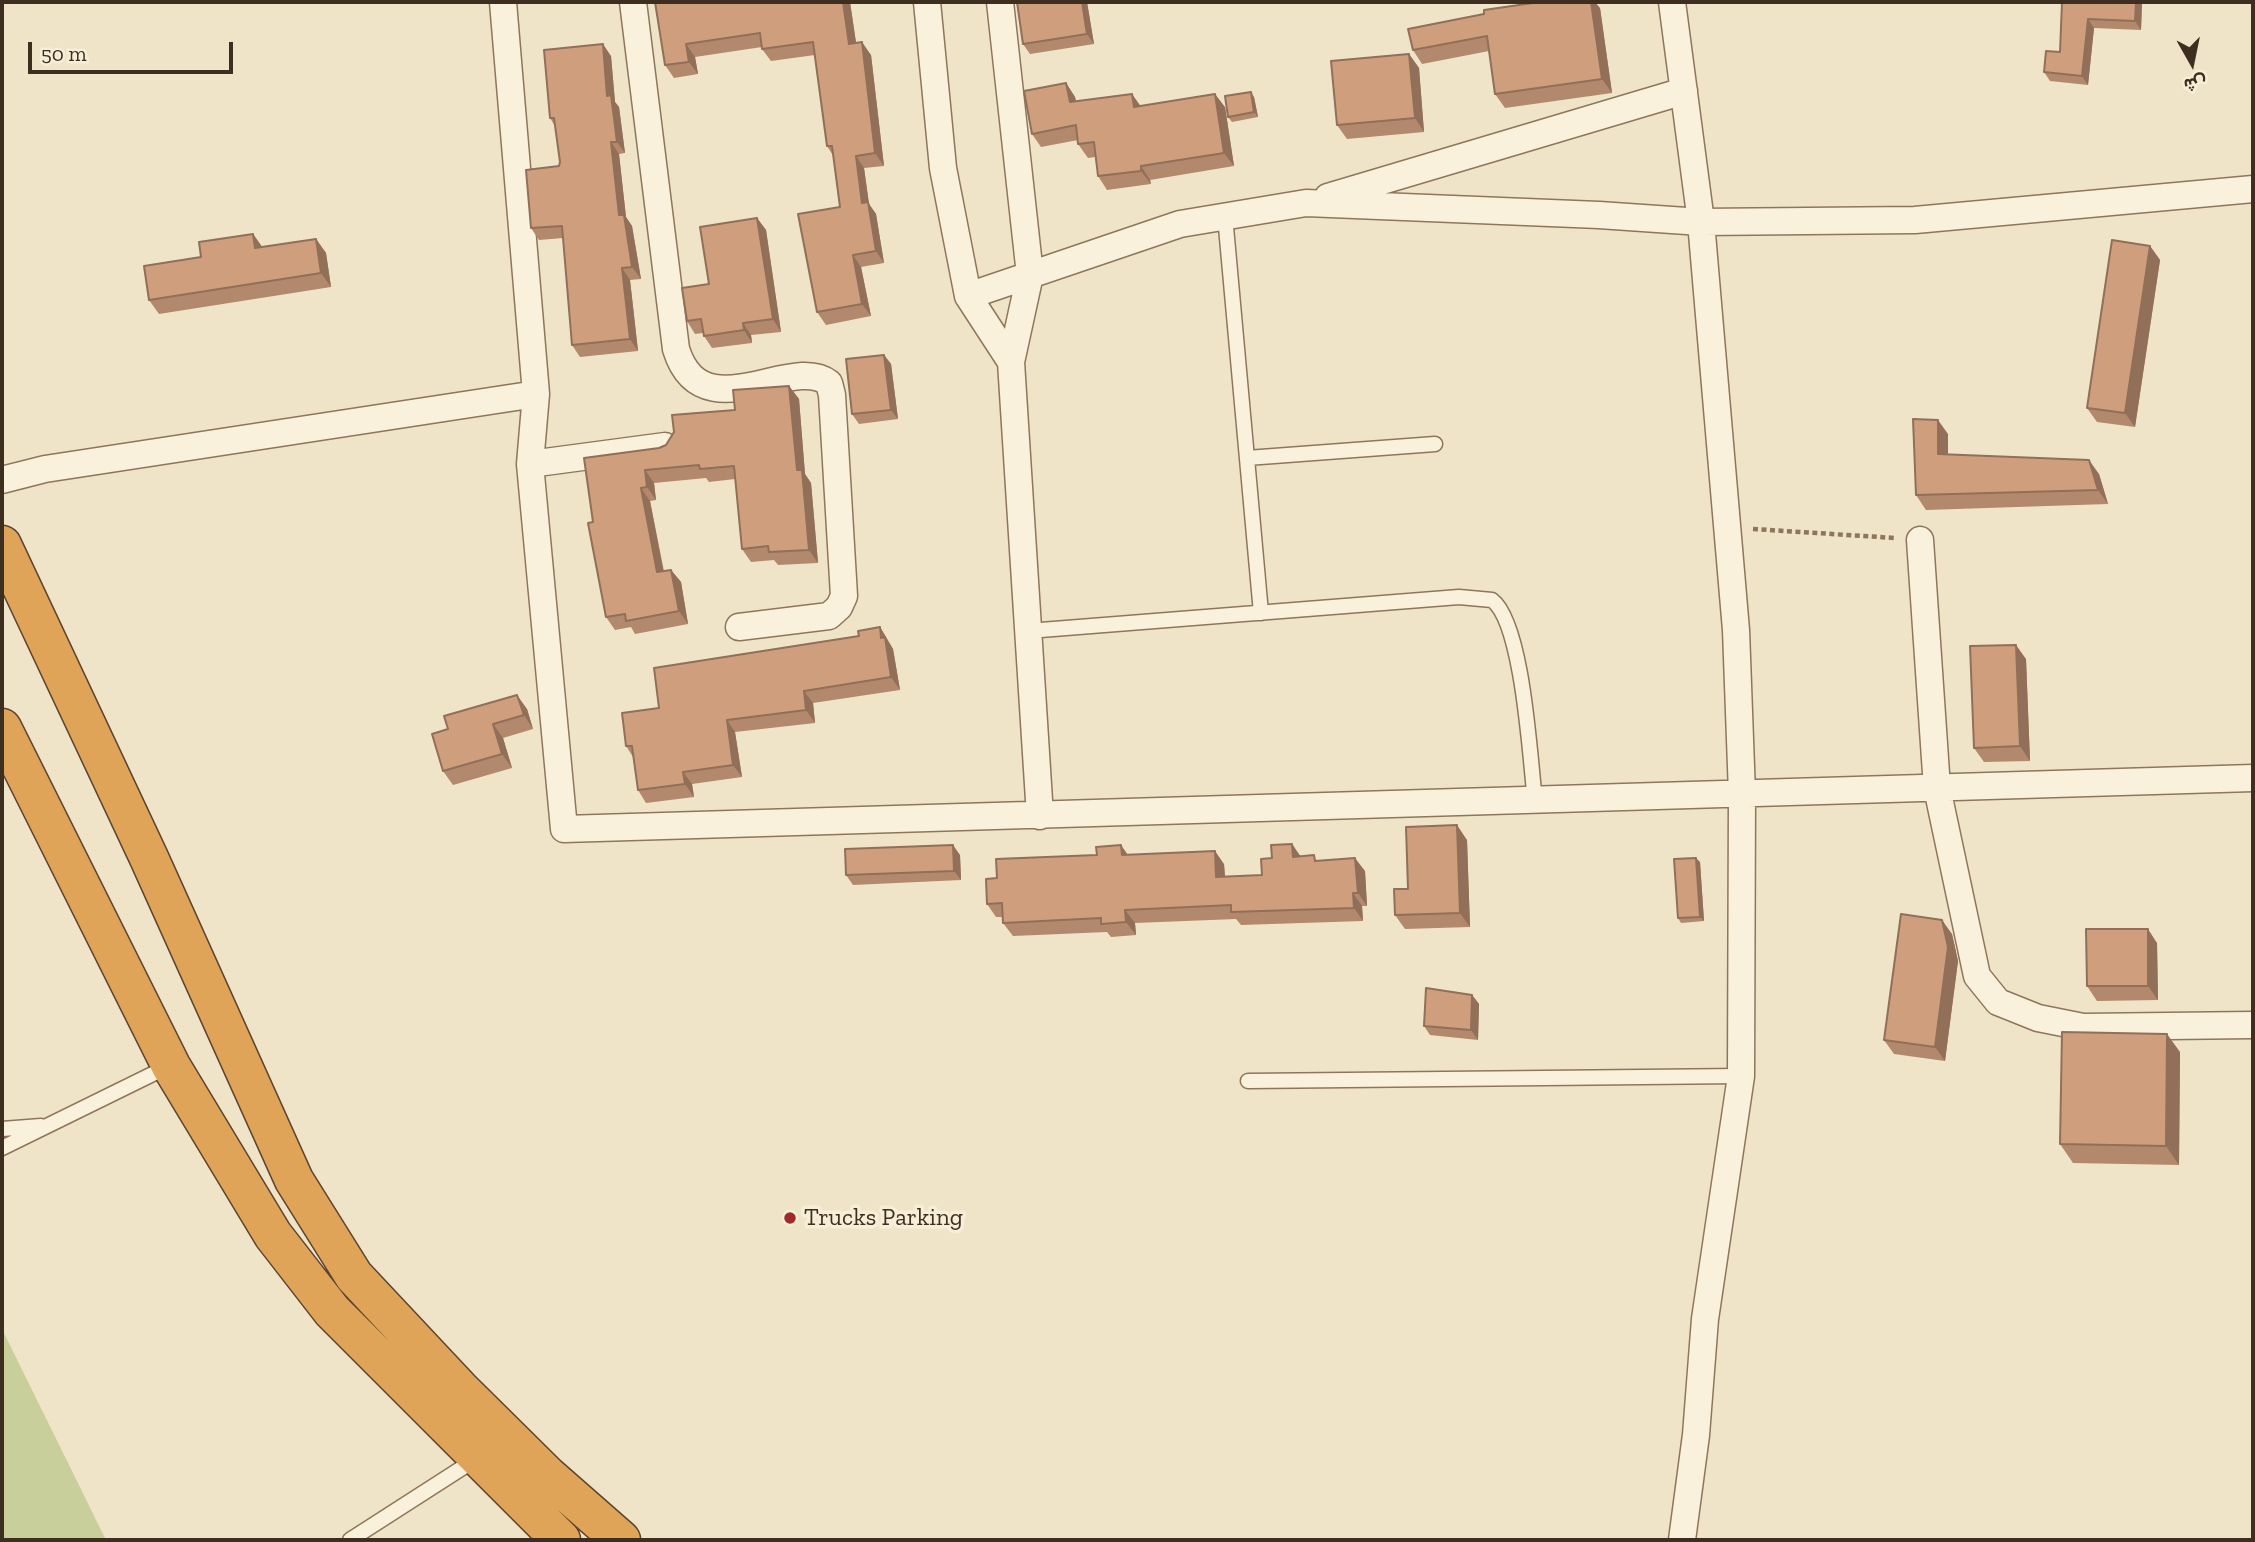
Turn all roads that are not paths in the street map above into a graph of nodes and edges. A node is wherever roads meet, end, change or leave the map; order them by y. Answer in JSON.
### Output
{"nodes":[{"id":1,"x":503,"y":2,"type":"edge"},
{"id":2,"x":633,"y":2,"type":"edge"},
{"id":3,"x":926,"y":2,"type":"edge"},
{"id":4,"x":1000,"y":2,"type":"edge"},
{"id":5,"x":1672,"y":2,"type":"edge"},
{"id":6,"x":1684,"y":90,"type":"junction"},
{"id":7,"x":2253,"y":189,"type":"edge"},
{"id":8,"x":1306,"y":203,"type":"junction"},
{"id":9,"x":1225,"y":216,"type":"junction"},
{"id":10,"x":1702,"y":222,"type":"junction"},
{"id":11,"x":1030,"y":275,"type":"junction"},
{"id":12,"x":968,"y":296,"type":"junction"},
{"id":13,"x":1012,"y":362,"type":"junction"},
{"id":14,"x":536,"y":394,"type":"junction"},
{"id":15,"x":1435,"y":444,"type":"dead end"},
{"id":16,"x":665,"y":446,"type":"edge"},
{"id":17,"x":1247,"y":458,"type":"junction"},
{"id":18,"x":530,"y":464,"type":"junction"},
{"id":19,"x":2,"y":480,"type":"edge"},
{"id":20,"x":1920,"y":540,"type":"road end"},
{"id":21,"x":2,"y":545,"type":"edge"},
{"id":22,"x":1261,"y":613,"type":"junction"},
{"id":23,"x":739,"y":627,"type":"dead end"},
{"id":24,"x":1028,"y":631,"type":"junction"},
{"id":25,"x":2,"y":728,"type":"edge"},
{"id":26,"x":2253,"y":778,"type":"edge"},
{"id":27,"x":1937,"y":788,"type":"junction"},
{"id":28,"x":1742,"y":794,"type":"junction"},
{"id":29,"x":1535,"y":800,"type":"junction"},
{"id":30,"x":1040,"y":816,"type":"junction"},
{"id":31,"x":2253,"y":1026,"type":"edge"},
{"id":32,"x":171,"y":1066,"type":"junction"},
{"id":33,"x":1741,"y":1076,"type":"junction"},
{"id":34,"x":1248,"y":1081,"type":"dead end"},
{"id":35,"x":49,"y":1125,"type":"junction"},
{"id":36,"x":2,"y":1129,"type":"edge"},
{"id":37,"x":2,"y":1148,"type":"edge"},
{"id":38,"x":477,"y":1458,"type":"junction"},
{"id":39,"x":349,"y":1540,"type":"edge"},
{"id":40,"x":561,"y":1540,"type":"edge"},
{"id":41,"x":621,"y":1540,"type":"edge"},
{"id":42,"x":1682,"y":1540,"type":"edge"}],
"edges":[{"from":1,"to":14,"type":"street"},
{"from":2,"to":23,"type":"street"},
{"from":3,"to":12,"type":"street"},
{"from":4,"to":11,"type":"street"},
{"from":5,"to":6,"type":"street"},
{"from":6,"to":8,"type":"street"},
{"from":6,"to":10,"type":"street"},
{"from":7,"to":10,"type":"street"},
{"from":8,"to":9,"type":"street"},
{"from":8,"to":10,"type":"street"},
{"from":9,"to":11,"type":"street"},
{"from":9,"to":17,"type":"lane"},
{"from":10,"to":28,"type":"street"},
{"from":11,"to":12,"type":"street"},
{"from":11,"to":13,"type":"street"},
{"from":12,"to":13,"type":"street"},
{"from":13,"to":24,"type":"street"},
{"from":14,"to":18,"type":"street"},
{"from":14,"to":19,"type":"street"},
{"from":15,"to":17,"type":"lane"},
{"from":16,"to":18,"type":"street"},
{"from":17,"to":22,"type":"lane"},
{"from":18,"to":30,"type":"street"},
{"from":20,"to":27,"type":"street"},
{"from":21,"to":41,"type":"highway"},
{"from":22,"to":24,"type":"lane"},
{"from":22,"to":29,"type":"lane"},
{"from":24,"to":30,"type":"street"},
{"from":25,"to":32,"type":"highway"},
{"from":26,"to":27,"type":"street"},
{"from":27,"to":28,"type":"street"},
{"from":27,"to":31,"type":"street"},
{"from":28,"to":29,"type":"street"},
{"from":28,"to":33,"type":"street"},
{"from":29,"to":30,"type":"street"},
{"from":32,"to":35,"type":"lane"},
{"from":32,"to":38,"type":"highway"},
{"from":33,"to":34,"type":"lane"},
{"from":33,"to":42,"type":"street"},
{"from":35,"to":36,"type":"lane"},
{"from":35,"to":37,"type":"lane"},
{"from":38,"to":39,"type":"lane"},
{"from":38,"to":40,"type":"highway"}]}
